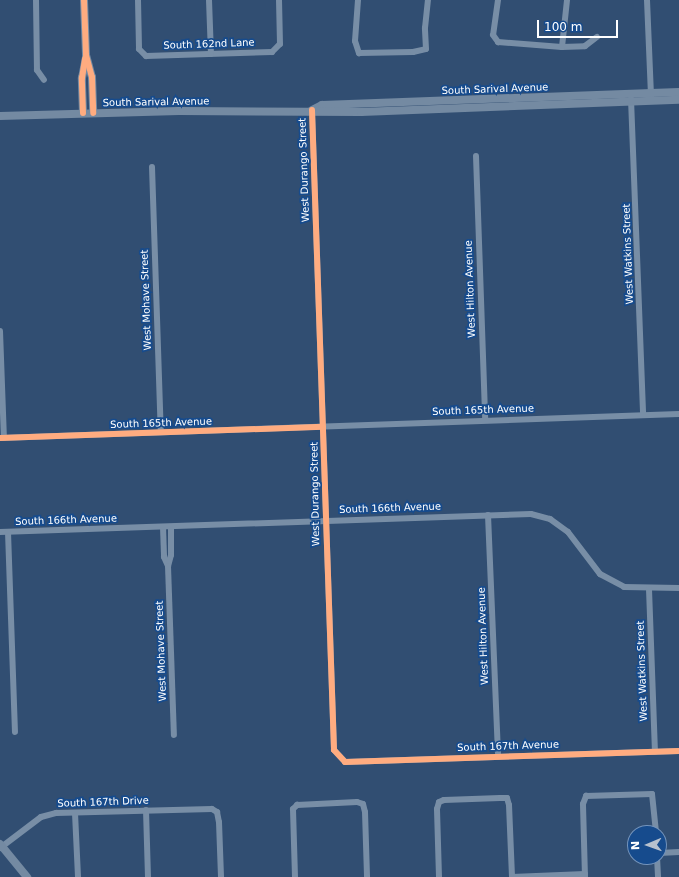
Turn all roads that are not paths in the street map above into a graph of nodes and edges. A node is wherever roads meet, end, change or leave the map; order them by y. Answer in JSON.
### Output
{"nodes":[{"id":1,"x":36,"y":0,"type":"edge"},
{"id":2,"x":84,"y":0,"type":"edge"},
{"id":3,"x":138,"y":0,"type":"edge"},
{"id":4,"x":209,"y":0,"type":"edge"},
{"id":5,"x":279,"y":0,"type":"edge"},
{"id":6,"x":358,"y":0,"type":"edge"},
{"id":7,"x":428,"y":0,"type":"edge"},
{"id":8,"x":498,"y":0,"type":"edge"},
{"id":9,"x":567,"y":0,"type":"edge"},
{"id":10,"x":647,"y":0,"type":"edge"},
{"id":11,"x":597,"y":37,"type":"dead end"},
{"id":12,"x":562,"y":47,"type":"junction"},
{"id":13,"x":86,"y":54,"type":"junction"},
{"id":14,"x":211,"y":54,"type":"junction"},
{"id":15,"x":44,"y":80,"type":"dead end"},
{"id":16,"x":679,"y":92,"type":"edge"},
{"id":17,"x":650,"y":93,"type":"junction"},
{"id":18,"x":626,"y":94,"type":"junction"},
{"id":19,"x":679,"y":100,"type":"edge"},
{"id":20,"x":656,"y":101,"type":"junction"},
{"id":21,"x":632,"y":102,"type":"junction"},
{"id":22,"x":312,"y":110,"type":"junction"},
{"id":23,"x":83,"y":113,"type":"junction"},
{"id":24,"x":93,"y":113,"type":"junction"},
{"id":25,"x":0,"y":116,"type":"edge"},
{"id":26,"x":476,"y":156,"type":"dead end"},
{"id":27,"x":152,"y":167,"type":"dead end"},
{"id":28,"x":0,"y":331,"type":"edge"},
{"id":29,"x":679,"y":414,"type":"edge"},
{"id":30,"x":643,"y":415,"type":"junction"},
{"id":31,"x":485,"y":420,"type":"junction"},
{"id":32,"x":323,"y":427,"type":"junction"},
{"id":33,"x":161,"y":432,"type":"junction"},
{"id":34,"x":2,"y":438,"type":"edge"},
{"id":35,"x":488,"y":515,"type":"junction"},
{"id":36,"x":325,"y":521,"type":"junction"},
{"id":37,"x":163,"y":527,"type":"junction"},
{"id":38,"x":171,"y":527,"type":"junction"},
{"id":39,"x":0,"y":532,"type":"edge"},
{"id":40,"x":8,"y":532,"type":"junction"},
{"id":41,"x":171,"y":546,"type":"junction"},
{"id":42,"x":163,"y":547,"type":"junction"},
{"id":43,"x":168,"y":566,"type":"junction"},
{"id":44,"x":679,"y":588,"type":"edge"},
{"id":45,"x":649,"y":589,"type":"junction"},
{"id":46,"x":15,"y":732,"type":"dead end"},
{"id":47,"x":174,"y":735,"type":"dead end"},
{"id":48,"x":679,"y":751,"type":"edge"},
{"id":49,"x":655,"y":752,"type":"junction"},
{"id":50,"x":339,"y":756,"type":"joint"},
{"id":51,"x":498,"y":756,"type":"junction"},
{"id":52,"x":146,"y":810,"type":"junction"},
{"id":53,"x":75,"y":813,"type":"junction"},
{"id":54,"x":655,"y":825,"type":"edge"},
{"id":55,"x":1,"y":846,"type":"edge"},
{"id":56,"x":679,"y":852,"type":"edge"},
{"id":57,"x":667,"y":853,"type":"edge"},
{"id":58,"x":657,"y":865,"type":"edge"},
{"id":59,"x":585,"y":876,"type":"edge"},
{"id":60,"x":27,"y":877,"type":"edge"},
{"id":61,"x":78,"y":877,"type":"edge"},
{"id":62,"x":148,"y":877,"type":"edge"},
{"id":63,"x":221,"y":877,"type":"edge"},
{"id":64,"x":295,"y":877,"type":"edge"},
{"id":65,"x":367,"y":877,"type":"edge"},
{"id":66,"x":439,"y":877,"type":"edge"},
{"id":67,"x":512,"y":877,"type":"edge"},
{"id":68,"x":658,"y":877,"type":"edge"}],
"edges":[{"from":1,"to":15,"type":"street"},
{"from":2,"to":13,"type":"main road"},
{"from":3,"to":14,"type":"street","name":"South 162nd Lane"},
{"from":4,"to":14,"type":"street"},
{"from":5,"to":14,"type":"street","name":"South 162nd Lane"},
{"from":6,"to":7,"type":"street"},
{"from":8,"to":12,"type":"street"},
{"from":9,"to":12,"type":"street"},
{"from":10,"to":17,"type":"street"},
{"from":11,"to":12,"type":"street"},
{"from":13,"to":23,"type":"main road"},
{"from":13,"to":24,"type":"main road"},
{"from":16,"to":17,"type":"main road","name":"South Sarival Avenue"},
{"from":17,"to":18,"type":"main road","name":"South Sarival Avenue"},
{"from":17,"to":20,"type":"street"},
{"from":18,"to":21,"type":"street"},
{"from":18,"to":22,"type":"main road","name":"South Sarival Avenue"},
{"from":19,"to":20,"type":"main road","name":"South Sarival Avenue"},
{"from":20,"to":21,"type":"main road","name":"South Sarival Avenue"},
{"from":21,"to":22,"type":"main road","name":"South Sarival Avenue"},
{"from":21,"to":30,"type":"street","name":"West Watkins Street"},
{"from":22,"to":24,"type":"main road","name":"South Sarival Avenue"},
{"from":22,"to":32,"type":"street","name":"West Durango Street"},
{"from":23,"to":24,"type":"main road","name":"South Sarival Avenue"},
{"from":23,"to":25,"type":"main road","name":"South Sarival Avenue"},
{"from":26,"to":31,"type":"street","name":"West Hilton Avenue"},
{"from":27,"to":33,"type":"street","name":"West Mohave Street"},
{"from":28,"to":34,"type":"street"},
{"from":29,"to":30,"type":"street","name":"South 165th Avenue"},
{"from":30,"to":31,"type":"street","name":"South 165th Avenue"},
{"from":31,"to":32,"type":"street","name":"South 165th Avenue"},
{"from":32,"to":33,"type":"street","name":"South 165th Avenue"},
{"from":32,"to":36,"type":"street","name":"West Durango Street"},
{"from":33,"to":34,"type":"street","name":"South 165th Avenue"},
{"from":35,"to":36,"type":"street","name":"South 166th Avenue"},
{"from":35,"to":45,"type":"street","name":"South 166th Avenue"},
{"from":35,"to":51,"type":"street","name":"West Hilton Avenue"},
{"from":36,"to":38,"type":"street","name":"South 166th Avenue"},
{"from":36,"to":50,"type":"street","name":"West Durango Street"},
{"from":37,"to":38,"type":"street","name":"South 166th Avenue"},
{"from":37,"to":40,"type":"street","name":"South 166th Avenue"},
{"from":37,"to":42,"type":"street","name":"West Mohave Street"},
{"from":38,"to":41,"type":"street","name":"West Mohave Street"},
{"from":39,"to":40,"type":"street","name":"South 166th Avenue"},
{"from":40,"to":46,"type":"street"},
{"from":41,"to":42,"type":"street"},
{"from":41,"to":43,"type":"street","name":"West Mohave Street"},
{"from":42,"to":43,"type":"street","name":"West Mohave Street"},
{"from":43,"to":47,"type":"street","name":"West Mohave Street"},
{"from":44,"to":45,"type":"street","name":"South 166th Avenue"},
{"from":45,"to":49,"type":"street","name":"West Watkins Street"},
{"from":48,"to":49,"type":"street","name":"South 167th Avenue"},
{"from":49,"to":51,"type":"street","name":"South 167th Avenue"},
{"from":50,"to":51,"type":"street","name":"South 167th Avenue"},
{"from":52,"to":53,"type":"street","name":"South 167th Drive"},
{"from":52,"to":62,"type":"street"},
{"from":52,"to":63,"type":"street","name":"South 167th Drive"},
{"from":53,"to":55,"type":"street","name":"South 167th Drive"},
{"from":53,"to":61,"type":"street"},
{"from":54,"to":59,"type":"street"},
{"from":55,"to":60,"type":"main road"},
{"from":56,"to":57,"type":"street"},
{"from":58,"to":68,"type":"street"},
{"from":59,"to":67,"type":"street"},
{"from":64,"to":65,"type":"street"},
{"from":66,"to":67,"type":"street"}]}
